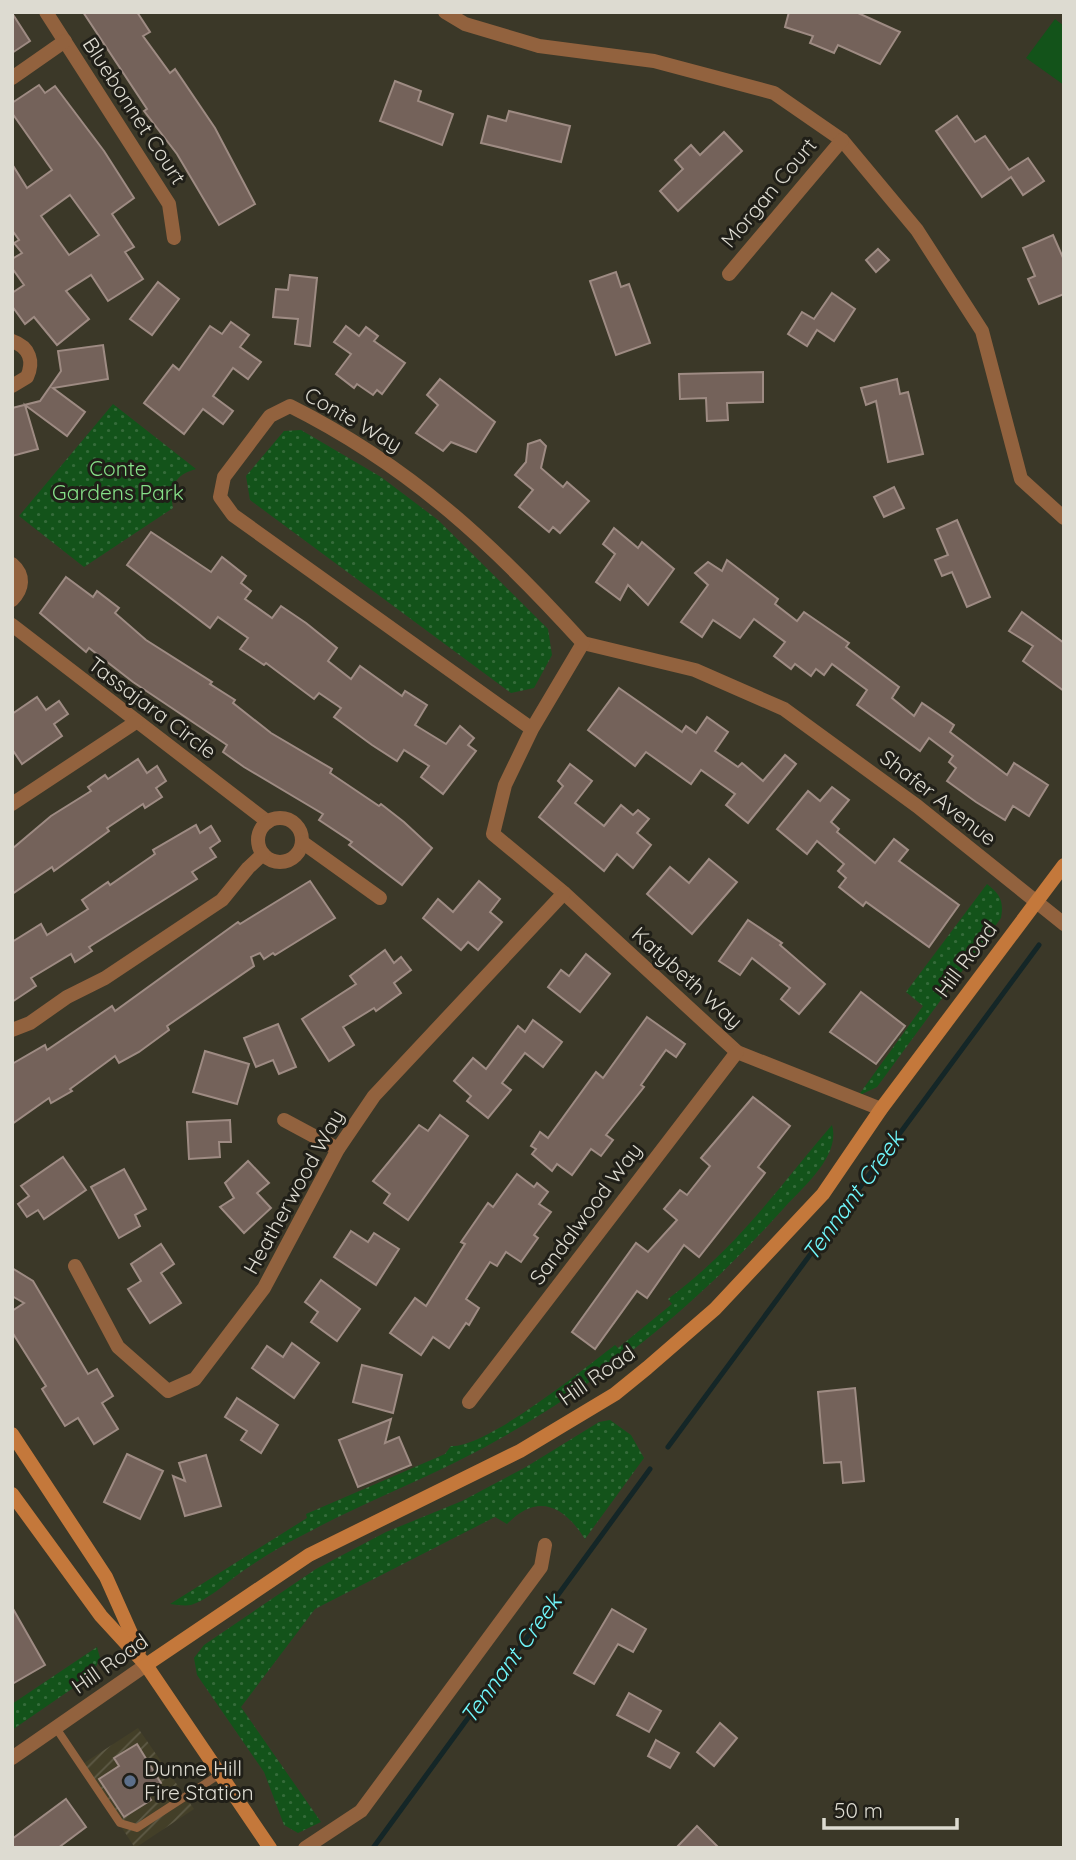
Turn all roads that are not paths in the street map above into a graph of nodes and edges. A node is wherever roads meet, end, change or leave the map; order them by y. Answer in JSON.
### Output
{"nodes":[{"id":1,"x":46,"y":12,"type":"edge"},
{"id":2,"x":445,"y":12,"type":"edge"},
{"id":3,"x":65,"y":41,"type":"junction"},
{"id":4,"x":12,"y":78,"type":"edge"},
{"id":5,"x":842,"y":140,"type":"junction"},
{"id":6,"x":174,"y":238,"type":"dead end"},
{"id":7,"x":729,"y":274,"type":"dead end"},
{"id":8,"x":12,"y":341,"type":"edge"},
{"id":9,"x":12,"y":386,"type":"edge"},
{"id":10,"x":1064,"y":518,"type":"edge"},
{"id":11,"x":12,"y":564,"type":"edge"},
{"id":12,"x":12,"y":600,"type":"edge"},
{"id":13,"x":12,"y":625,"type":"edge"},
{"id":14,"x":583,"y":643,"type":"junction"},
{"id":15,"x":136,"y":722,"type":"junction"},
{"id":16,"x":532,"y":729,"type":"junction"},
{"id":17,"x":12,"y":804,"type":"edge"},
{"id":18,"x":268,"y":822,"type":"junction"},
{"id":19,"x":302,"y":842,"type":"junction"},
{"id":20,"x":263,"y":854,"type":"junction"},
{"id":21,"x":1064,"y":865,"type":"edge"},
{"id":22,"x":564,"y":893,"type":"junction"},
{"id":23,"x":380,"y":898,"type":"dead end"},
{"id":24,"x":1036,"y":901,"type":"junction"},
{"id":25,"x":1064,"y":924,"type":"edge"},
{"id":26,"x":12,"y":1030,"type":"edge"},
{"id":27,"x":737,"y":1052,"type":"junction"},
{"id":28,"x":881,"y":1109,"type":"junction"},
{"id":29,"x":284,"y":1120,"type":"dead end"},
{"id":30,"x":338,"y":1149,"type":"junction"},
{"id":31,"x":75,"y":1266,"type":"dead end"},
{"id":32,"x":469,"y":1402,"type":"dead end"},
{"id":33,"x":12,"y":1434,"type":"edge"},
{"id":34,"x":12,"y":1494,"type":"edge"},
{"id":35,"x":545,"y":1545,"type":"dead end"},
{"id":36,"x":146,"y":1665,"type":"junction"},
{"id":37,"x":56,"y":1728,"type":"junction"},
{"id":38,"x":12,"y":1758,"type":"edge"},
{"id":39,"x":220,"y":1774,"type":"junction"},
{"id":40,"x":270,"y":1848,"type":"edge"},
{"id":41,"x":305,"y":1848,"type":"edge"}],
"edges":[{"from":1,"to":3,"type":"street","name":"Bluebonnet Court"},
{"from":2,"to":5,"type":"street"},
{"from":3,"to":4,"type":"street"},
{"from":3,"to":6,"type":"street","name":"Bluebonnet Court"},
{"from":5,"to":7,"type":"street","name":"Morgan Court"},
{"from":5,"to":10,"type":"street"},
{"from":8,"to":9,"type":"street"},
{"from":11,"to":12,"type":"street"},
{"from":13,"to":15,"type":"street","name":"Tassajara Circle"},
{"from":14,"to":16,"type":"street"},
{"from":14,"to":16,"type":"street","name":"Conte Way"},
{"from":14,"to":24,"type":"street","name":"Shafer Avenue"},
{"from":15,"to":17,"type":"street"},
{"from":15,"to":18,"type":"street","name":"Tassajara Circle"},
{"from":16,"to":22,"type":"street","name":"Katybeth Way"},
{"from":18,"to":19,"type":"street"},
{"from":18,"to":20,"type":"street"},
{"from":19,"to":20,"type":"street"},
{"from":19,"to":23,"type":"street"},
{"from":20,"to":26,"type":"street"},
{"from":21,"to":24,"type":"main road","name":"Hill Road"},
{"from":22,"to":27,"type":"street","name":"Katybeth Way"},
{"from":22,"to":30,"type":"street","name":"Heatherwood Way"},
{"from":24,"to":25,"type":"street","name":"Shafer Avenue"},
{"from":24,"to":28,"type":"main road","name":"Hill Road"},
{"from":27,"to":28,"type":"street","name":"Katybeth Way"},
{"from":27,"to":32,"type":"street","name":"Sandalwood Way"},
{"from":28,"to":36,"type":"main road","name":"Hill Road"},
{"from":29,"to":30,"type":"street"},
{"from":30,"to":31,"type":"street","name":"Heatherwood Way"},
{"from":33,"to":36,"type":"main road"},
{"from":34,"to":36,"type":"main road"},
{"from":35,"to":41,"type":"street"},
{"from":36,"to":37,"type":"street","name":"Hill Road"},
{"from":36,"to":39,"type":"main road"},
{"from":37,"to":38,"type":"street","name":"Hill Road"},
{"from":37,"to":39,"type":"lane"},
{"from":39,"to":40,"type":"main road"}]}
